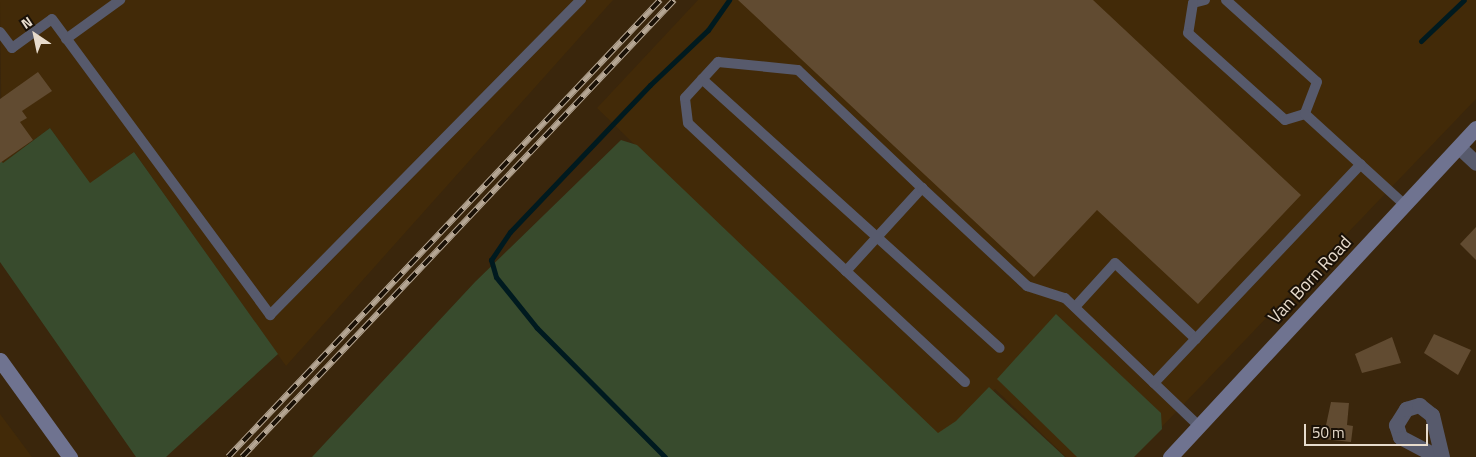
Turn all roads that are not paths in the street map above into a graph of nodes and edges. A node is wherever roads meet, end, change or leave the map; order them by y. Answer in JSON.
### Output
{"nodes":[{"id":1,"x":120,"y":0,"type":"edge"},
{"id":2,"x":581,"y":0,"type":"edge"},
{"id":3,"x":1205,"y":0,"type":"edge"},
{"id":4,"x":1226,"y":0,"type":"edge"},
{"id":5,"x":0,"y":32,"type":"edge"},
{"id":6,"x":66,"y":39,"type":"junction"},
{"id":7,"x":702,"y":79,"type":"junction"},
{"id":8,"x":1305,"y":114,"type":"junction"},
{"id":9,"x":1476,"y":128,"type":"edge"},
{"id":10,"x":1458,"y":147,"type":"junction"},
{"id":11,"x":1476,"y":163,"type":"edge"},
{"id":12,"x":1360,"y":164,"type":"junction"},
{"id":13,"x":922,"y":188,"type":"junction"},
{"id":14,"x":1405,"y":205,"type":"junction"},
{"id":15,"x":877,"y":238,"type":"junction"},
{"id":16,"x":846,"y":271,"type":"junction"},
{"id":17,"x":1075,"y":307,"type":"junction"},
{"id":18,"x":1196,"y":339,"type":"junction"},
{"id":19,"x":1000,"y":348,"type":"dead end"},
{"id":20,"x":0,"y":360,"type":"edge"},
{"id":21,"x":965,"y":382,"type":"dead end"},
{"id":22,"x":1154,"y":383,"type":"junction"},
{"id":23,"x":1199,"y":426,"type":"junction"},
{"id":24,"x":70,"y":457,"type":"edge"},
{"id":25,"x":1170,"y":457,"type":"edge"},
{"id":26,"x":1438,"y":457,"type":"edge"},
{"id":27,"x":1442,"y":457,"type":"edge"}],
"edges":[{"from":1,"to":6,"type":"lane"},
{"from":2,"to":6,"type":"lane"},
{"from":3,"to":8,"type":"lane"},
{"from":4,"to":8,"type":"lane"},
{"from":5,"to":6,"type":"lane"},
{"from":7,"to":13,"type":"lane"},
{"from":7,"to":15,"type":"lane"},
{"from":7,"to":16,"type":"lane"},
{"from":8,"to":12,"type":"lane"},
{"from":9,"to":10,"type":"street","name":"Van Born Road"},
{"from":10,"to":11,"type":"street"},
{"from":10,"to":14,"type":"street","name":"Van Born Road"},
{"from":12,"to":14,"type":"lane"},
{"from":12,"to":18,"type":"lane"},
{"from":13,"to":15,"type":"lane"},
{"from":13,"to":17,"type":"lane"},
{"from":14,"to":23,"type":"street","name":"Van Born Road"},
{"from":15,"to":16,"type":"lane"},
{"from":15,"to":19,"type":"lane"},
{"from":16,"to":21,"type":"lane"},
{"from":17,"to":18,"type":"lane"},
{"from":17,"to":22,"type":"lane"},
{"from":18,"to":22,"type":"lane"},
{"from":20,"to":24,"type":"street"},
{"from":22,"to":23,"type":"lane"},
{"from":23,"to":25,"type":"street","name":"Van Born Road"},
{"from":26,"to":27,"type":"street"}]}
